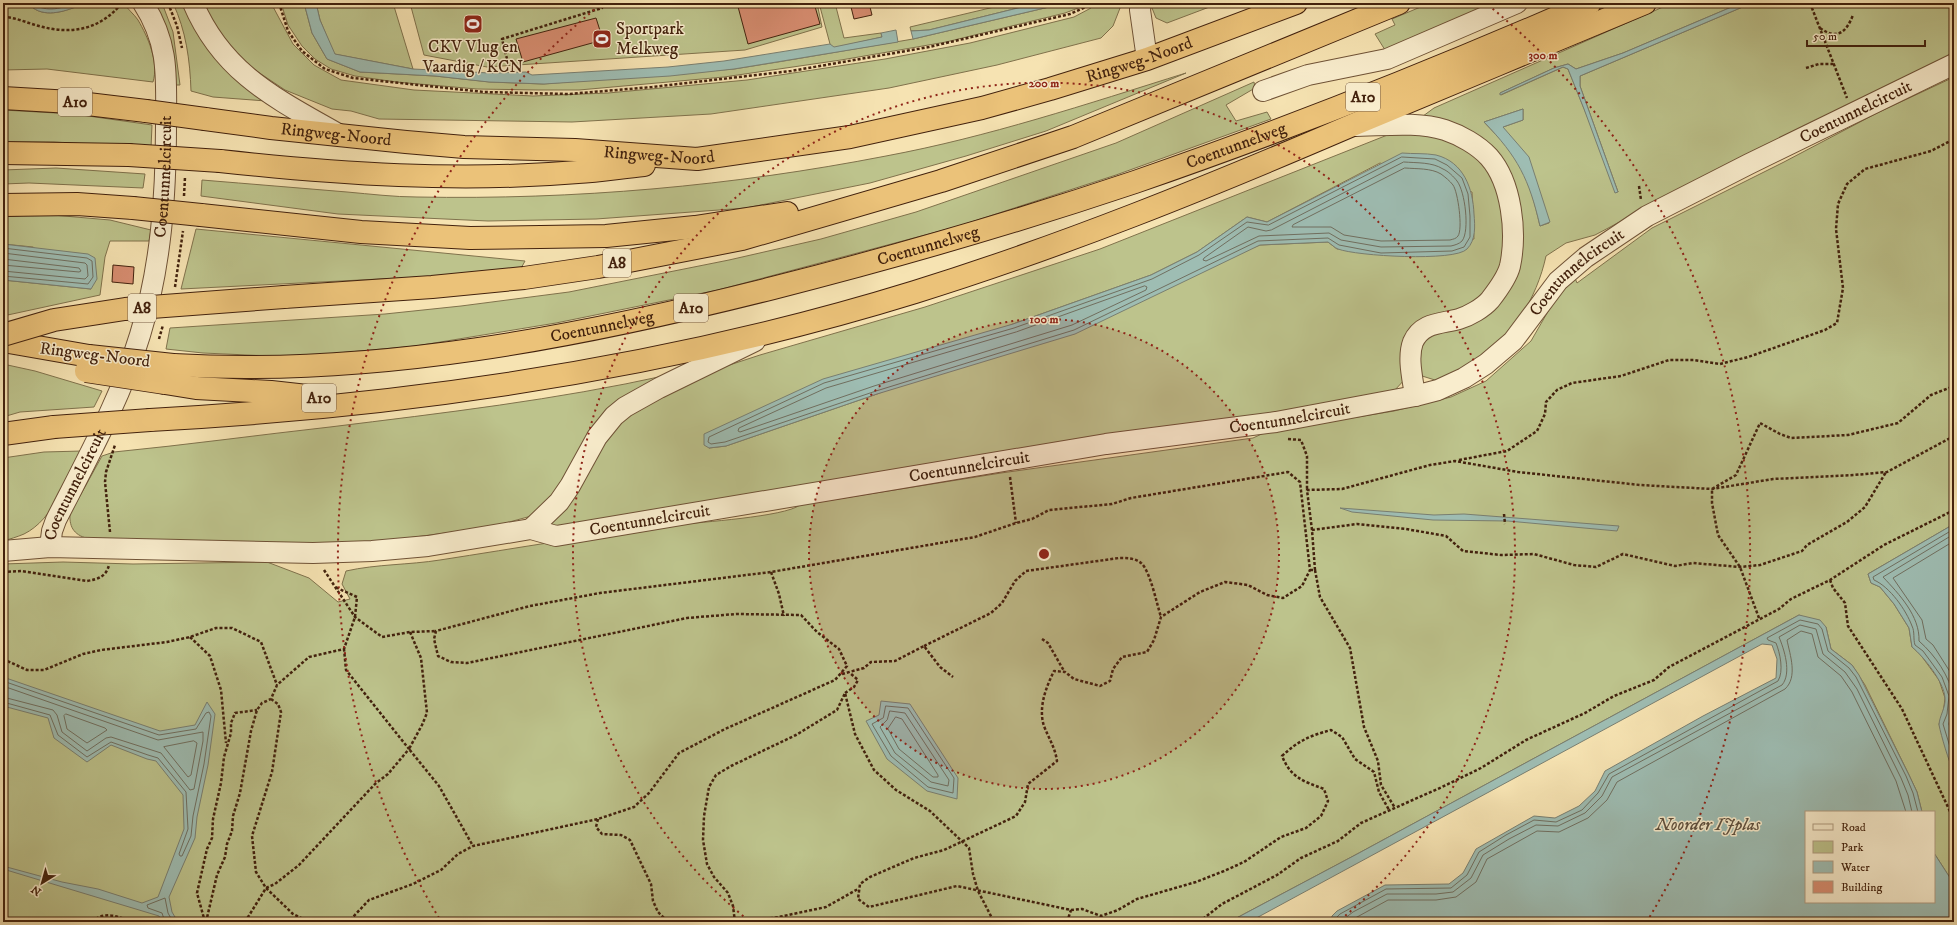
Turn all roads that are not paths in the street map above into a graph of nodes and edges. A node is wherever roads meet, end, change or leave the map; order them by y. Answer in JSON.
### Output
{"nodes":[{"id":1,"x":143,"y":3,"type":"edge"},
{"id":2,"x":193,"y":3,"type":"edge"},
{"id":3,"x":1142,"y":3,"type":"edge"},
{"id":4,"x":1296,"y":3,"type":"edge"},
{"id":5,"x":1399,"y":3,"type":"edge"},
{"id":6,"x":1517,"y":3,"type":"edge"},
{"id":7,"x":1590,"y":3,"type":"edge"},
{"id":8,"x":1645,"y":3,"type":"edge"},
{"id":9,"x":1147,"y":59,"type":"junction"},
{"id":10,"x":1954,"y":64,"type":"edge"},
{"id":11,"x":1263,"y":91,"type":"dead end"},
{"id":12,"x":3,"y":98,"type":"edge"},
{"id":13,"x":1350,"y":126,"type":"junction"},
{"id":14,"x":342,"y":136,"type":"junction"},
{"id":15,"x":3,"y":153,"type":"edge"},
{"id":16,"x":697,"y":159,"type":"junction"},
{"id":17,"x":941,"y":181,"type":"junction"},
{"id":18,"x":3,"y":205,"type":"edge"},
{"id":19,"x":772,"y":332,"type":"junction"},
{"id":20,"x":3,"y":336,"type":"edge"},
{"id":21,"x":3,"y":340,"type":"edge"},
{"id":22,"x":236,"y":368,"type":"joint"},
{"id":23,"x":169,"y":374,"type":"junction"},
{"id":24,"x":1415,"y":396,"type":"junction"},
{"id":25,"x":368,"y":403,"type":"junction"},
{"id":26,"x":3,"y":434,"type":"edge"},
{"id":27,"x":531,"y":529,"type":"junction"},
{"id":28,"x":50,"y":548,"type":"junction"},
{"id":29,"x":3,"y":551,"type":"edge"}],
"edges":[{"from":1,"to":28,"type":"lane","name":"Coentunnelcircuit"},
{"from":2,"to":14,"type":"lane"},
{"from":3,"to":9,"type":"lane"},
{"from":4,"to":9,"type":"highway","name":"Ringweg-Noord","number":"A10"},
{"from":5,"to":17,"type":"highway"},
{"from":6,"to":11,"type":"lane"},
{"from":7,"to":22,"type":"highway","name":"Coentunnelweg","number":"A10"},
{"from":8,"to":13,"type":"highway","number":"A10"},
{"from":9,"to":16,"type":"highway","name":"Ringweg-Noord","number":"A10"},
{"from":10,"to":24,"type":"lane","name":"Coentunnelcircuit"},
{"from":12,"to":14,"type":"highway","name":"Ringweg-Noord","number":"A10","bridge":true},
{"from":13,"to":19,"type":"highway","number":"A10"},
{"from":13,"to":24,"type":"lane"},
{"from":14,"to":16,"type":"highway","name":"Ringweg-Noord","number":"A10"},
{"from":15,"to":16,"type":"highway","bridge":true},
{"from":17,"to":18,"type":"highway","bridge":true},
{"from":17,"to":20,"type":"highway","number":"A8","bridge":true},
{"from":19,"to":25,"type":"highway","number":"A10"},
{"from":19,"to":27,"type":"lane"},
{"from":21,"to":23,"type":"highway","name":"Ringweg-Noord","number":"A10","bridge":true},
{"from":22,"to":23,"type":"highway","name":"Ringweg-Noord","number":"A10"},
{"from":23,"to":25,"type":"highway","number":"A10"},
{"from":24,"to":27,"type":"lane","name":"Coentunnelcircuit"},
{"from":25,"to":26,"type":"highway","bridge":true},
{"from":27,"to":28,"type":"lane","name":"Coentunnelcircuit"},
{"from":28,"to":29,"type":"lane"}]}
